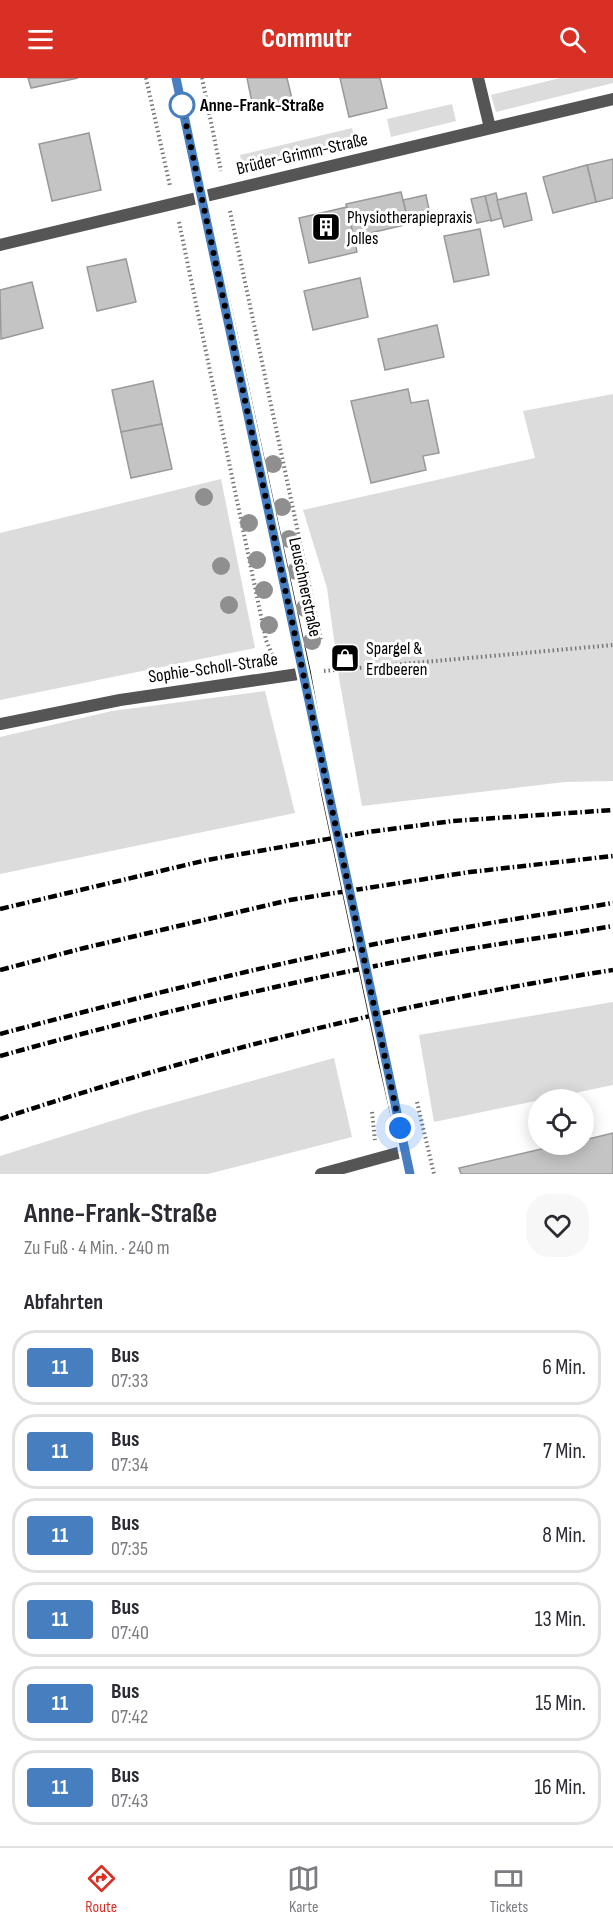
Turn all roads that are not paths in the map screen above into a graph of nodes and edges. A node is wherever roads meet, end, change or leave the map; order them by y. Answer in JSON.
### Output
{"nodes":[{"id":1,"x":176,"y":78,"type":"edge"},
{"id":2,"x":478,"y":78,"type":"edge"},
{"id":3,"x":613,"y":99,"type":"edge"},
{"id":4,"x":490,"y":128,"type":"junction"},
{"id":5,"x":201,"y":196,"type":"junction"},
{"id":6,"x":0,"y":245,"type":"edge"},
{"id":7,"x":305,"y":673,"type":"junction"},
{"id":8,"x":0,"y":724,"type":"edge"},
{"id":9,"x":405,"y":1150,"type":"junction"},
{"id":10,"x":321,"y":1174,"type":"edge"},
{"id":11,"x":410,"y":1174,"type":"edge"}],
"edges":[{"from":1,"to":5,"type":"main road","name":"Leuschnerstraße"},
{"from":2,"to":4,"type":"street"},
{"from":3,"to":4,"type":"street","name":"Brüder-Grimm-Straße"},
{"from":4,"to":5,"type":"street","name":"Brüder-Grimm-Straße"},
{"from":5,"to":6,"type":"street","name":"Brüder-Grimm-Straße"},
{"from":5,"to":7,"type":"main road","name":"Leuschnerstraße"},
{"from":7,"to":8,"type":"street","name":"Sophie-Scholl-Straße"},
{"from":7,"to":9,"type":"main road","name":"Leuschnerstraße","bridge":true},
{"from":9,"to":10,"type":"street"},
{"from":9,"to":11,"type":"main road","name":"Leuschnerstraße"}]}
